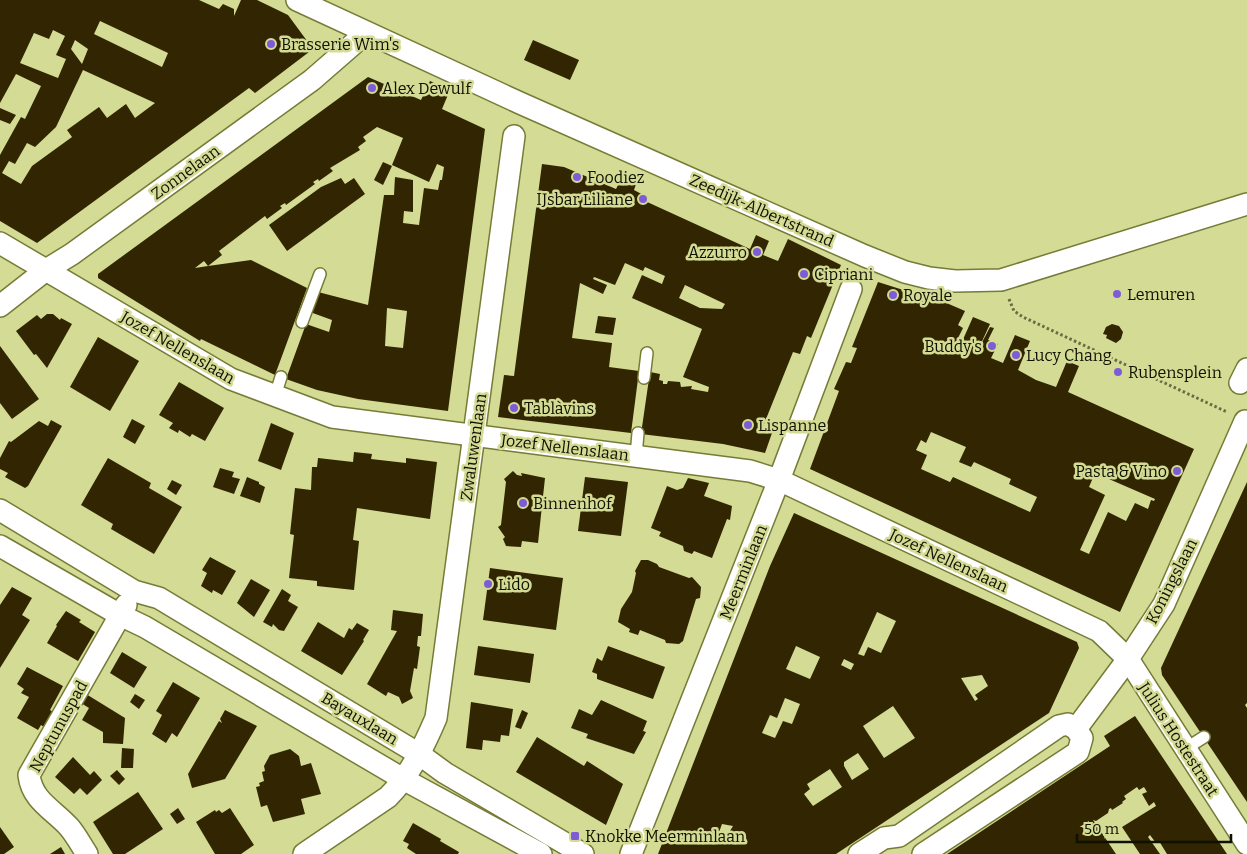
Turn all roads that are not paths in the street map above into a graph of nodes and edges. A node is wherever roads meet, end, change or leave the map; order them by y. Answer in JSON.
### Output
{"nodes":[{"id":1,"x":297,"y":0,"type":"edge"},
{"id":2,"x":366,"y":32,"type":"junction"},
{"id":3,"x":514,"y":136,"type":"dead end"},
{"id":4,"x":1247,"y":204,"type":"edge"},
{"id":5,"x":0,"y":243,"type":"edge"},
{"id":6,"x":46,"y":270,"type":"junction"},
{"id":7,"x":320,"y":274,"type":"dead end"},
{"id":8,"x":851,"y":289,"type":"dead end"},
{"id":9,"x":0,"y":306,"type":"edge"},
{"id":10,"x":302,"y":322,"type":"dead end"},
{"id":11,"x":647,"y":353,"type":"dead end"},
{"id":12,"x":644,"y":378,"type":"dead end"},
{"id":13,"x":1245,"y":429,"type":"edge"},
{"id":14,"x":638,"y":433,"type":"dead end"},
{"id":15,"x":474,"y":436,"type":"junction"},
{"id":16,"x":636,"y":456,"type":"junction"},
{"id":17,"x":779,"y":480,"type":"junction"},
{"id":18,"x":0,"y":510,"type":"edge"},
{"id":19,"x":0,"y":546,"type":"edge"},
{"id":20,"x":134,"y":591,"type":"junction"},
{"id":21,"x":120,"y":615,"type":"junction"},
{"id":22,"x":1128,"y":659,"type":"junction"},
{"id":23,"x":1076,"y":728,"type":"junction"},
{"id":24,"x":1204,"y":737,"type":"dead end"},
{"id":25,"x":1185,"y":749,"type":"junction"},
{"id":26,"x":419,"y":754,"type":"junction"},
{"id":27,"x":403,"y":779,"type":"junction"},
{"id":28,"x":1247,"y":844,"type":"edge"},
{"id":29,"x":87,"y":854,"type":"edge"},
{"id":30,"x":304,"y":854,"type":"edge"},
{"id":31,"x":541,"y":854,"type":"edge"},
{"id":32,"x":583,"y":854,"type":"edge"},
{"id":33,"x":631,"y":854,"type":"edge"},
{"id":34,"x":859,"y":854,"type":"edge"},
{"id":35,"x":923,"y":854,"type":"edge"}],
"edges":[{"from":1,"to":2,"type":"street","name":"Zeedijk-Albertstrand"},
{"from":2,"to":4,"type":"street","name":"Zeedijk-Albertstrand"},
{"from":2,"to":6,"type":"street","name":"Zonnelaan"},
{"from":3,"to":15,"type":"street","name":"Zwaluwenlaan"},
{"from":5,"to":6,"type":"street","name":"Jozef Nellenslaan"},
{"from":6,"to":9,"type":"street","name":"Zonnelaan"},
{"from":6,"to":15,"type":"street","name":"Jozef Nellenslaan"},
{"from":7,"to":10,"type":"lane"},
{"from":8,"to":17,"type":"street","name":"Meerminlaan"},
{"from":11,"to":12,"type":"lane"},
{"from":13,"to":22,"type":"street","name":"Koningslaan"},
{"from":14,"to":16,"type":"lane"},
{"from":15,"to":16,"type":"street","name":"Jozef Nellenslaan"},
{"from":15,"to":26,"type":"street","name":"Zwaluwenlaan"},
{"from":16,"to":17,"type":"street","name":"Jozef Nellenslaan"},
{"from":17,"to":22,"type":"street","name":"Jozef Nellenslaan"},
{"from":17,"to":33,"type":"street","name":"Meerminlaan"},
{"from":18,"to":20,"type":"street","name":"Bayauxlaan"},
{"from":19,"to":21,"type":"street","name":"Bayauxlaan"},
{"from":20,"to":21,"type":"street"},
{"from":20,"to":26,"type":"street","name":"Bayauxlaan"},
{"from":21,"to":27,"type":"street","name":"Bayauxlaan"},
{"from":21,"to":29,"type":"street","name":"Neptunuspad"},
{"from":22,"to":23,"type":"street","name":"Koningslaan"},
{"from":22,"to":25,"type":"street","name":"Julius Hostestraat"},
{"from":23,"to":34,"type":"street"},
{"from":23,"to":35,"type":"street"},
{"from":24,"to":25,"type":"lane"},
{"from":25,"to":28,"type":"street","name":"Julius Hostestraat"},
{"from":26,"to":27,"type":"street","name":"Zwaluwenlaan"},
{"from":26,"to":32,"type":"street","name":"Bayauxlaan"},
{"from":27,"to":30,"type":"street","name":"Zwaluwenlaan"},
{"from":27,"to":31,"type":"street","name":"Bayauxlaan"}]}
